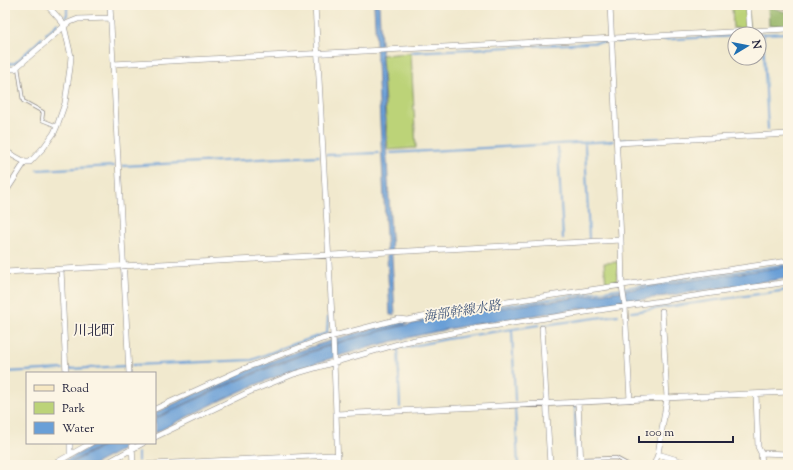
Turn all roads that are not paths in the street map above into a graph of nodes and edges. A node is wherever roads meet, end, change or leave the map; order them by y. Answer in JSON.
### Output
{"nodes":[{"id":1,"x":47,"y":5,"type":"edge"},
{"id":2,"x":110,"y":5,"type":"edge"},
{"id":3,"x":315,"y":5,"type":"edge"},
{"id":4,"x":610,"y":5,"type":"edge"},
{"id":5,"x":748,"y":5,"type":"edge"},
{"id":6,"x":784,"y":5,"type":"edge"},
{"id":7,"x":788,"y":6,"type":"edge"},
{"id":8,"x":111,"y":18,"type":"junction"},
{"id":9,"x":64,"y":26,"type":"junction"},
{"id":10,"x":750,"y":26,"type":"edge"},
{"id":11,"x":788,"y":29,"type":"edge"},
{"id":12,"x":767,"y":31,"type":"edge"},
{"id":13,"x":727,"y":33,"type":"edge"},
{"id":14,"x":611,"y":39,"type":"junction"},
{"id":15,"x":318,"y":54,"type":"junction"},
{"id":16,"x":113,"y":64,"type":"junction"},
{"id":17,"x":18,"y":66,"type":"junction"},
{"id":18,"x":5,"y":69,"type":"edge"},
{"id":19,"x":57,"y":126,"type":"junction"},
{"id":20,"x":788,"y":134,"type":"edge"},
{"id":21,"x":617,"y":143,"type":"junction"},
{"id":22,"x":5,"y":151,"type":"edge"},
{"id":23,"x":25,"y":162,"type":"junction"},
{"id":24,"x":5,"y":193,"type":"edge"},
{"id":25,"x":621,"y":240,"type":"junction"},
{"id":26,"x":328,"y":255,"type":"junction"},
{"id":27,"x":788,"y":261,"type":"edge"},
{"id":28,"x":123,"y":266,"type":"junction"},
{"id":29,"x":61,"y":269,"type":"junction"},
{"id":30,"x":5,"y":272,"type":"edge"},
{"id":31,"x":788,"y":282,"type":"edge"},
{"id":32,"x":622,"y":285,"type":"junction"},
{"id":33,"x":626,"y":306,"type":"junction"},
{"id":34,"x":662,"y":311,"type":"dead end"},
{"id":35,"x":542,"y":328,"type":"dead end"},
{"id":36,"x":333,"y":337,"type":"junction"},
{"id":37,"x":333,"y":362,"type":"junction"},
{"id":38,"x":66,"y":372,"type":"edge"},
{"id":39,"x":129,"y":372,"type":"edge"},
{"id":40,"x":788,"y":392,"type":"edge"},
{"id":41,"x":756,"y":394,"type":"junction"},
{"id":42,"x":667,"y":398,"type":"junction"},
{"id":43,"x":630,"y":400,"type":"junction"},
{"id":44,"x":578,"y":402,"type":"junction"},
{"id":45,"x":546,"y":404,"type":"junction"},
{"id":46,"x":156,"y":409,"type":"edge"},
{"id":47,"x":336,"y":414,"type":"junction"},
{"id":48,"x":156,"y":437,"type":"edge"},
{"id":49,"x":70,"y":444,"type":"edge"},
{"id":50,"x":89,"y":444,"type":"edge"},
{"id":51,"x":132,"y":445,"type":"edge"},
{"id":52,"x":761,"y":453,"type":"junction"},
{"id":53,"x":70,"y":454,"type":"junction"},
{"id":54,"x":658,"y":454,"type":"junction"},
{"id":55,"x":788,"y":454,"type":"edge"},
{"id":56,"x":338,"y":456,"type":"junction"},
{"id":57,"x":581,"y":462,"type":"edge"},
{"id":58,"x":52,"y":465,"type":"edge"},
{"id":59,"x":103,"y":465,"type":"edge"},
{"id":60,"x":133,"y":465,"type":"edge"},
{"id":61,"x":338,"y":465,"type":"edge"},
{"id":62,"x":550,"y":465,"type":"edge"},
{"id":63,"x":629,"y":465,"type":"edge"},
{"id":64,"x":654,"y":465,"type":"edge"},
{"id":65,"x":694,"y":465,"type":"edge"},
{"id":66,"x":762,"y":465,"type":"edge"}],
"edges":[{"from":1,"to":9,"type":"street"},
{"from":2,"to":8,"type":"street"},
{"from":3,"to":15,"type":"street"},
{"from":4,"to":14,"type":"street"},
{"from":5,"to":10,"type":"street"},
{"from":6,"to":7,"type":"main road"},
{"from":8,"to":9,"type":"street"},
{"from":8,"to":16,"type":"street"},
{"from":9,"to":17,"type":"street"},
{"from":9,"to":19,"type":"street"},
{"from":11,"to":12,"type":"street"},
{"from":13,"to":14,"type":"street"},
{"from":14,"to":15,"type":"street"},
{"from":14,"to":21,"type":"street"},
{"from":15,"to":16,"type":"street"},
{"from":15,"to":26,"type":"street"},
{"from":16,"to":28,"type":"street"},
{"from":17,"to":18,"type":"street"},
{"from":17,"to":19,"type":"lane"},
{"from":19,"to":23,"type":"street"},
{"from":20,"to":21,"type":"street"},
{"from":21,"to":25,"type":"street"},
{"from":22,"to":23,"type":"street"},
{"from":23,"to":24,"type":"street"},
{"from":25,"to":26,"type":"street"},
{"from":25,"to":32,"type":"street"},
{"from":26,"to":28,"type":"street"},
{"from":26,"to":36,"type":"street"},
{"from":27,"to":32,"type":"street"},
{"from":28,"to":29,"type":"street"},
{"from":28,"to":39,"type":"street"},
{"from":29,"to":30,"type":"street"},
{"from":29,"to":38,"type":"street"},
{"from":31,"to":33,"type":"street"},
{"from":32,"to":33,"type":"street"},
{"from":32,"to":36,"type":"street"},
{"from":33,"to":37,"type":"street"},
{"from":33,"to":43,"type":"street"},
{"from":34,"to":42,"type":"street"},
{"from":35,"to":45,"type":"street"},
{"from":36,"to":37,"type":"street"},
{"from":36,"to":46,"type":"street"},
{"from":37,"to":47,"type":"street"},
{"from":37,"to":48,"type":"street"},
{"from":40,"to":41,"type":"street"},
{"from":41,"to":42,"type":"street"},
{"from":41,"to":52,"type":"street"},
{"from":42,"to":43,"type":"street"},
{"from":42,"to":54,"type":"street"},
{"from":43,"to":44,"type":"street"},
{"from":44,"to":45,"type":"street"},
{"from":44,"to":57,"type":"street"},
{"from":45,"to":47,"type":"street"},
{"from":45,"to":62,"type":"street"},
{"from":47,"to":56,"type":"street"},
{"from":49,"to":53,"type":"street"},
{"from":50,"to":53,"type":"street"},
{"from":51,"to":59,"type":"street"},
{"from":51,"to":60,"type":"street"},
{"from":52,"to":55,"type":"street"},
{"from":52,"to":66,"type":"street"},
{"from":53,"to":58,"type":"street"},
{"from":54,"to":64,"type":"street"},
{"from":54,"to":65,"type":"street"},
{"from":56,"to":60,"type":"street"},
{"from":56,"to":61,"type":"street"},
{"from":57,"to":63,"type":"lane"}]}
